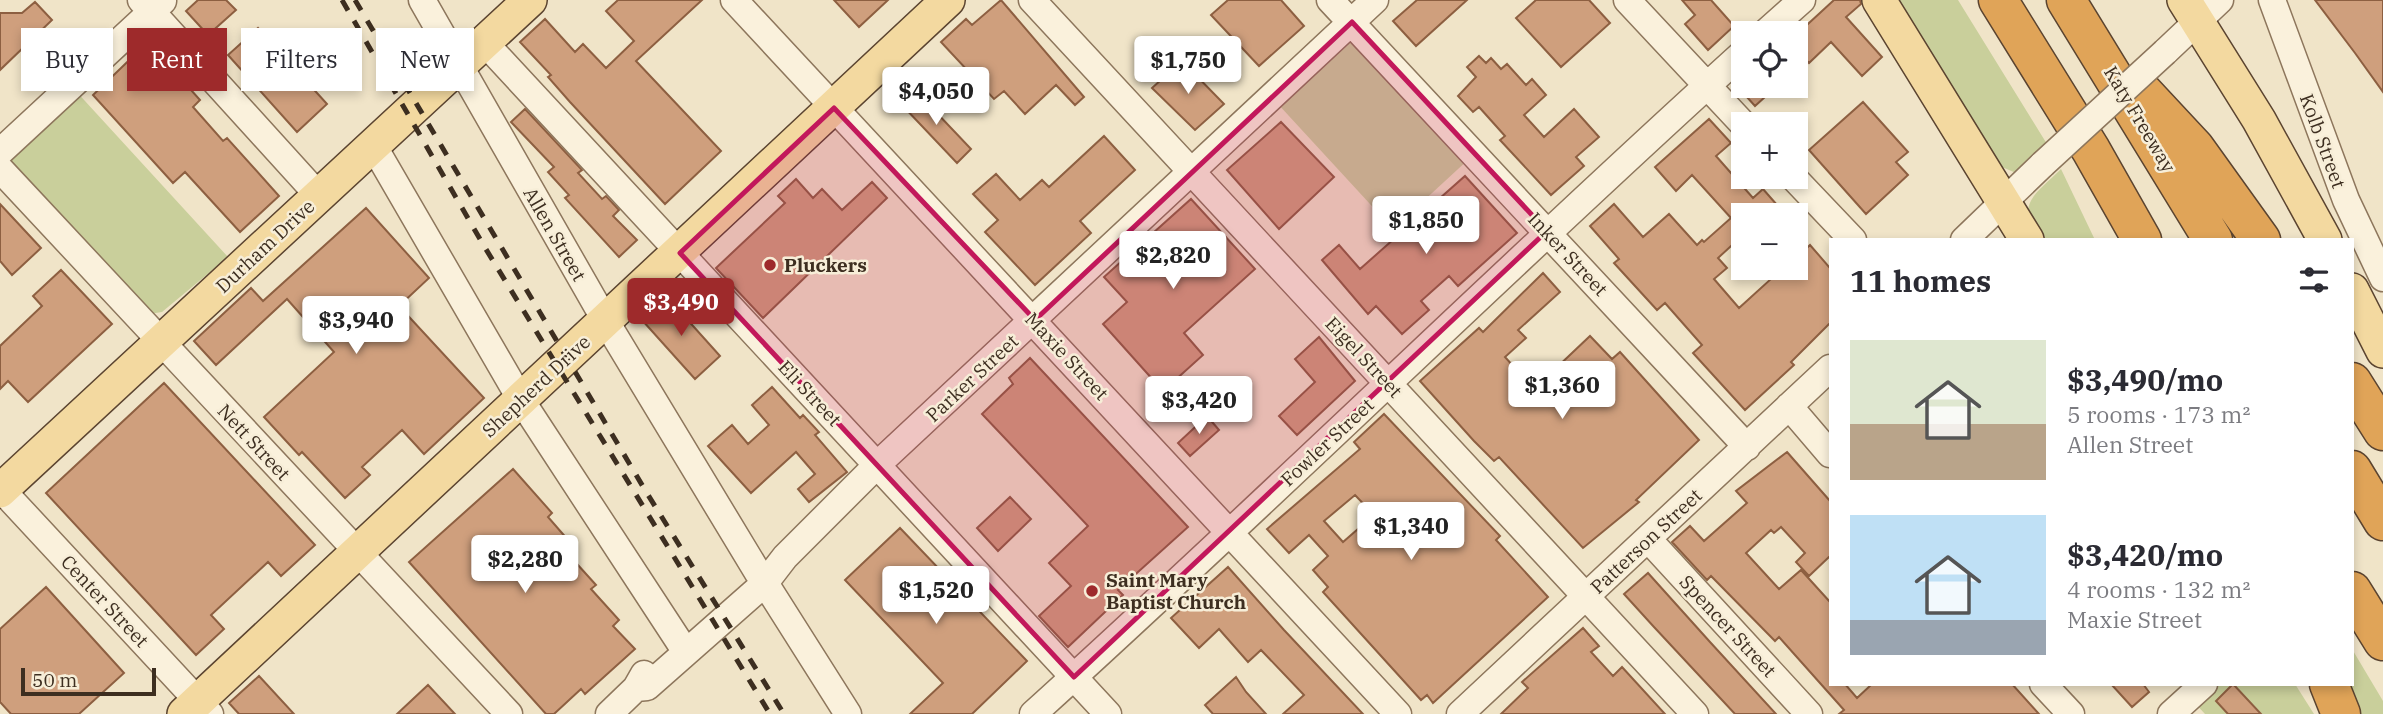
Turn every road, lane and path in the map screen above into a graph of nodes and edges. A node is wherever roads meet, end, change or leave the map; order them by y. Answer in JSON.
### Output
{"nodes":[{"id":1,"x":422,"y":0,"type":"edge"},
{"id":2,"x":530,"y":0,"type":"edge"},
{"id":3,"x":734,"y":0,"type":"edge"},
{"id":4,"x":948,"y":0,"type":"edge"},
{"id":5,"x":1032,"y":0,"type":"edge"},
{"id":6,"x":1331,"y":0,"type":"edge"},
{"id":7,"x":1375,"y":0,"type":"edge"},
{"id":8,"x":1627,"y":0,"type":"edge"},
{"id":9,"x":1802,"y":0,"type":"edge"},
{"id":10,"x":1879,"y":0,"type":"edge"},
{"id":11,"x":1998,"y":0,"type":"edge"},
{"id":12,"x":2272,"y":0,"type":"edge"},
{"id":13,"x":152,"y":4,"type":"edge"},
{"id":14,"x":2201,"y":7,"type":"edge"},
{"id":15,"x":2076,"y":15,"type":"edge"},
{"id":16,"x":1778,"y":21,"type":"edge"},
{"id":17,"x":1352,"y":22,"type":"junction"},
{"id":18,"x":438,"y":28,"type":"edge"},
{"id":19,"x":484,"y":42,"type":"junction"},
{"id":20,"x":474,"y":51,"type":"edge"},
{"id":21,"x":1731,"y":65,"type":"edge"},
{"id":22,"x":1707,"y":86,"type":"junction"},
{"id":23,"x":430,"y":91,"type":"edge"},
{"id":24,"x":473,"y":91,"type":"edge"},
{"id":25,"x":834,"y":108,"type":"junction"},
{"id":26,"x":1732,"y":112,"type":"edge"},
{"id":27,"x":373,"y":145,"type":"junction"},
{"id":28,"x":2091,"y":150,"type":"junction"},
{"id":29,"x":0,"y":152,"type":"edge"},
{"id":30,"x":0,"y":169,"type":"edge"},
{"id":31,"x":1193,"y":173,"type":"junction"},
{"id":32,"x":1804,"y":189,"type":"edge"},
{"id":33,"x":319,"y":196,"type":"junction"},
{"id":34,"x":2004,"y":200,"type":"junction"},
{"id":35,"x":1547,"y":231,"type":"junction"},
{"id":36,"x":1851,"y":238,"type":"edge"},
{"id":37,"x":1966,"y":238,"type":"edge"},
{"id":38,"x":2026,"y":238,"type":"edge"},
{"id":39,"x":2117,"y":238,"type":"edge"},
{"id":40,"x":2141,"y":238,"type":"edge"},
{"id":41,"x":2212,"y":238,"type":"edge"},
{"id":42,"x":2260,"y":238,"type":"edge"},
{"id":43,"x":2324,"y":238,"type":"edge"},
{"id":44,"x":680,"y":253,"type":"junction"},
{"id":45,"x":2383,"y":278,"type":"edge"},
{"id":46,"x":2354,"y":294,"type":"edge"},
{"id":47,"x":605,"y":320,"type":"junction"},
{"id":48,"x":1035,"y":320,"type":"junction"},
{"id":49,"x":161,"y":342,"type":"junction"},
{"id":50,"x":2383,"y":351,"type":"edge"},
{"id":51,"x":1829,"y":369,"type":"edge"},
{"id":52,"x":1389,"y":385,"type":"junction"},
{"id":53,"x":2354,"y":385,"type":"edge"},
{"id":54,"x":521,"y":400,"type":"junction"},
{"id":55,"x":1789,"y":406,"type":"junction"},
{"id":56,"x":2383,"y":431,"type":"edge"},
{"id":57,"x":1747,"y":447,"type":"junction"},
{"id":58,"x":1829,"y":453,"type":"edge"},
{"id":59,"x":877,"y":465,"type":"junction"},
{"id":60,"x":2354,"y":473,"type":"edge"},
{"id":61,"x":1,"y":489,"type":"edge"},
{"id":62,"x":2383,"y":522,"type":"edge"},
{"id":63,"x":1229,"y":532,"type":"junction"},
{"id":64,"x":1648,"y":539,"type":"junction"},
{"id":65,"x":359,"y":553,"type":"junction"},
{"id":66,"x":762,"y":578,"type":"junction"},
{"id":67,"x":2354,"y":594,"type":"edge"},
{"id":68,"x":1586,"y":597,"type":"junction"},
{"id":69,"x":2383,"y":641,"type":"edge"},
{"id":70,"x":680,"y":643,"type":"junction"},
{"id":71,"x":1074,"y":677,"type":"junction"},
{"id":72,"x":2045,"y":686,"type":"edge"},
{"id":73,"x":2202,"y":686,"type":"edge"},
{"id":74,"x":2316,"y":686,"type":"edge"},
{"id":75,"x":2330,"y":686,"type":"edge"},
{"id":76,"x":636,"y":688,"type":"junction"},
{"id":77,"x":197,"y":710,"type":"edge"},
{"id":78,"x":509,"y":714,"type":"edge"},
{"id":79,"x":609,"y":714,"type":"edge"},
{"id":80,"x":848,"y":714,"type":"edge"},
{"id":81,"x":1033,"y":714,"type":"edge"},
{"id":82,"x":1108,"y":714,"type":"edge"},
{"id":83,"x":1398,"y":714,"type":"edge"},
{"id":84,"x":1460,"y":714,"type":"edge"},
{"id":85,"x":1695,"y":714,"type":"edge"},
{"id":86,"x":1809,"y":714,"type":"edge"},
{"id":87,"x":2071,"y":714,"type":"edge"},
{"id":88,"x":2171,"y":714,"type":"edge"},
{"id":89,"x":2334,"y":714,"type":"edge"},
{"id":90,"x":2341,"y":714,"type":"edge"}],
"edges":[{"from":1,"to":18,"type":"street","name":"Allen Street"},
{"from":2,"to":19,"type":"main road","name":"Durham Drive"},
{"from":3,"to":25,"type":"street","name":"Maxie Street"},
{"from":4,"to":25,"type":"main road","name":"Shepherd Drive"},
{"from":5,"to":31,"type":"street","name":"Eigel Street"},
{"from":6,"to":17,"type":"street","name":"Inker Street"},
{"from":7,"to":17,"type":"street","name":"Parker Street"},
{"from":8,"to":22,"type":"street"},
{"from":9,"to":16,"type":"street"},
{"from":10,"to":34,"type":"main road"},
{"from":11,"to":28,"type":"highway"},
{"from":12,"to":45,"type":"street","name":"Kolb Street"},
{"from":13,"to":29,"type":"street"},
{"from":13,"to":33,"type":"street"},
{"from":14,"to":34,"type":"street","bridge":true},
{"from":14,"to":43,"type":"main road"},
{"from":15,"to":41,"type":"highway","name":"Katy Freeway"},
{"from":15,"to":42,"type":"highway"},
{"from":17,"to":31,"type":"street","name":"Parker Street"},
{"from":17,"to":35,"type":"street","name":"Inker Street"},
{"from":19,"to":20,"type":"main road","name":"Durham Drive"},
{"from":19,"to":44,"type":"street","name":"Eli Street"},
{"from":21,"to":22,"type":"street","name":"Fowler Street"},
{"from":22,"to":26,"type":"street"},
{"from":22,"to":35,"type":"street","name":"Fowler Street"},
{"from":23,"to":27,"type":"main road","name":"Durham Drive"},
{"from":24,"to":47,"type":"street","name":"Allen Street"},
{"from":25,"to":44,"type":"main road","name":"Shepherd Drive"},
{"from":25,"to":48,"type":"street","name":"Maxie Street"},
{"from":27,"to":33,"type":"main road","name":"Durham Drive"},
{"from":27,"to":54,"type":"street"},
{"from":28,"to":39,"type":"highway"},
{"from":28,"to":40,"type":"highway"},
{"from":30,"to":49,"type":"street","name":"Nett Street"},
{"from":31,"to":48,"type":"street","name":"Parker Street"},
{"from":31,"to":52,"type":"street","name":"Eigel Street"},
{"from":32,"to":36,"type":"street"},
{"from":33,"to":49,"type":"main road","name":"Durham Drive"},
{"from":34,"to":37,"type":"street"},
{"from":34,"to":38,"type":"main road"},
{"from":35,"to":52,"type":"street","name":"Fowler Street"},
{"from":35,"to":57,"type":"street","name":"Inker Street"},
{"from":44,"to":47,"type":"main road","name":"Shepherd Drive"},
{"from":44,"to":59,"type":"street","name":"Eli Street"},
{"from":46,"to":50,"type":"main road"},
{"from":47,"to":54,"type":"main road","name":"Shepherd Drive"},
{"from":47,"to":66,"type":"street","name":"Allen Street"},
{"from":48,"to":59,"type":"street","name":"Parker Street"},
{"from":48,"to":63,"type":"street","name":"Maxie Street"},
{"from":49,"to":61,"type":"main road","name":"Durham Drive"},
{"from":49,"to":65,"type":"street","name":"Nett Street"},
{"from":51,"to":55,"type":"street","name":"Patterson Street"},
{"from":52,"to":63,"type":"street","name":"Fowler Street"},
{"from":52,"to":68,"type":"street","name":"Eigel Street"},
{"from":53,"to":56,"type":"highway"},
{"from":54,"to":65,"type":"main road","name":"Shepherd Drive"},
{"from":54,"to":70,"type":"street"},
{"from":55,"to":57,"type":"street","name":"Patterson Street"},
{"from":55,"to":58,"type":"street"},
{"from":57,"to":64,"type":"street","name":"Patterson Street"},
{"from":59,"to":66,"type":"street","name":"Parker Street"},
{"from":59,"to":71,"type":"street","name":"Eli Street"},
{"from":60,"to":62,"type":"highway"},
{"from":61,"to":77,"type":"street","name":"Center Street"},
{"from":63,"to":71,"type":"street","name":"Fowler Street"},
{"from":63,"to":83,"type":"street","name":"Maxie Street"},
{"from":64,"to":68,"type":"street","name":"Patterson Street"},
{"from":64,"to":86,"type":"street","name":"Spencer Street"},
{"from":65,"to":77,"type":"main road","name":"Shepherd Drive"},
{"from":65,"to":78,"type":"street","name":"Nett Street"},
{"from":66,"to":70,"type":"street","name":"Parker Street"},
{"from":66,"to":76,"type":"street","name":"Parker Street"},
{"from":66,"to":80,"type":"street","name":"Allen Street"},
{"from":67,"to":69,"type":"highway"},
{"from":68,"to":84,"type":"street","name":"Patterson Street"},
{"from":68,"to":85,"type":"street","name":"Eigel Street"},
{"from":70,"to":76,"type":"street","name":"Parker Street"},
{"from":71,"to":81,"type":"street","name":"Fowler Street"},
{"from":71,"to":82,"type":"street","name":"Eli Street"},
{"from":72,"to":87,"type":"street"},
{"from":73,"to":88,"type":"street"},
{"from":74,"to":89,"type":"main road"},
{"from":75,"to":90,"type":"highway"},
{"from":76,"to":79,"type":"street","name":"Parker Street"}]}
